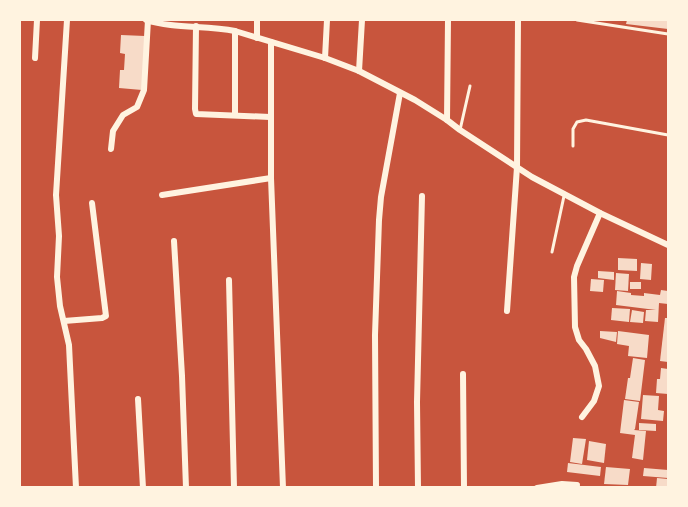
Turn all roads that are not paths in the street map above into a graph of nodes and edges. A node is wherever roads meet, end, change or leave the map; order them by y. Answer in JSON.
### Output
{"nodes":[{"id":1,"x":37,"y":20,"type":"edge"},
{"id":2,"x":67,"y":20,"type":"edge"},
{"id":3,"x":147,"y":20,"type":"edge"},
{"id":4,"x":221,"y":20,"type":"edge"},
{"id":5,"x":257,"y":20,"type":"edge"},
{"id":6,"x":327,"y":20,"type":"edge"},
{"id":7,"x":362,"y":20,"type":"edge"},
{"id":8,"x":448,"y":20,"type":"edge"},
{"id":9,"x":518,"y":20,"type":"edge"},
{"id":10,"x":577,"y":20,"type":"edge"},
{"id":11,"x":185,"y":23,"type":"edge"},
{"id":12,"x":196,"y":26,"type":"junction"},
{"id":13,"x":221,"y":28,"type":"junction"},
{"id":14,"x":235,"y":31,"type":"junction"},
{"id":15,"x":669,"y":33,"type":"edge"},
{"id":16,"x":257,"y":38,"type":"junction"},
{"id":17,"x":271,"y":42,"type":"junction"},
{"id":18,"x":36,"y":58,"type":"dead end"},
{"id":19,"x":325,"y":58,"type":"junction"},
{"id":20,"x":359,"y":70,"type":"junction"},
{"id":21,"x":470,"y":86,"type":"dead end"},
{"id":22,"x":400,"y":93,"type":"junction"},
{"id":23,"x":235,"y":116,"type":"junction"},
{"id":24,"x":270,"y":117,"type":"junction"},
{"id":25,"x":447,"y":120,"type":"junction"},
{"id":26,"x":460,"y":130,"type":"junction"},
{"id":27,"x":669,"y":135,"type":"edge"},
{"id":28,"x":573,"y":146,"type":"dead end"},
{"id":29,"x":111,"y":149,"type":"dead end"},
{"id":30,"x":517,"y":167,"type":"junction"},
{"id":31,"x":271,"y":178,"type":"junction"},
{"id":32,"x":564,"y":194,"type":"junction"},
{"id":33,"x":162,"y":195,"type":"dead end"},
{"id":34,"x":422,"y":196,"type":"dead end"},
{"id":35,"x":92,"y":203,"type":"dead end"},
{"id":36,"x":600,"y":213,"type":"junction"},
{"id":37,"x":174,"y":241,"type":"dead end"},
{"id":38,"x":669,"y":245,"type":"edge"},
{"id":39,"x":552,"y":252,"type":"dead end"},
{"id":40,"x":228,"y":280,"type":"dead end"},
{"id":41,"x":507,"y":311,"type":"dead end"},
{"id":42,"x":64,"y":321,"type":"junction"},
{"id":43,"x":463,"y":374,"type":"dead end"},
{"id":44,"x":138,"y":399,"type":"dead end"},
{"id":45,"x":582,"y":417,"type":"dead end"},
{"id":46,"x":577,"y":485,"type":"dead end"},
{"id":47,"x":76,"y":488,"type":"edge"},
{"id":48,"x":143,"y":488,"type":"edge"},
{"id":49,"x":186,"y":488,"type":"edge"},
{"id":50,"x":234,"y":488,"type":"edge"},
{"id":51,"x":284,"y":488,"type":"edge"},
{"id":52,"x":376,"y":488,"type":"edge"},
{"id":53,"x":418,"y":488,"type":"edge"},
{"id":54,"x":464,"y":488,"type":"edge"},
{"id":55,"x":537,"y":488,"type":"edge"}],
"edges":[{"from":1,"to":18,"type":"street"},
{"from":2,"to":42,"type":"street"},
{"from":3,"to":11,"type":"street"},
{"from":3,"to":29,"type":"street"},
{"from":4,"to":13,"type":"street"},
{"from":5,"to":16,"type":"street"},
{"from":6,"to":19,"type":"street"},
{"from":7,"to":20,"type":"street"},
{"from":8,"to":25,"type":"street"},
{"from":9,"to":30,"type":"street"},
{"from":10,"to":15,"type":"lane"},
{"from":11,"to":12,"type":"street"},
{"from":12,"to":13,"type":"street"},
{"from":12,"to":23,"type":"street"},
{"from":13,"to":14,"type":"street"},
{"from":14,"to":16,"type":"street"},
{"from":14,"to":23,"type":"street"},
{"from":16,"to":17,"type":"street"},
{"from":17,"to":19,"type":"street"},
{"from":17,"to":24,"type":"street"},
{"from":19,"to":20,"type":"street"},
{"from":20,"to":22,"type":"street"},
{"from":21,"to":26,"type":"lane"},
{"from":22,"to":25,"type":"street"},
{"from":22,"to":52,"type":"street"},
{"from":23,"to":24,"type":"street"},
{"from":24,"to":31,"type":"street"},
{"from":25,"to":26,"type":"street"},
{"from":26,"to":30,"type":"street"},
{"from":27,"to":28,"type":"lane"},
{"from":30,"to":32,"type":"street"},
{"from":30,"to":41,"type":"street"},
{"from":31,"to":33,"type":"street"},
{"from":31,"to":51,"type":"street"},
{"from":32,"to":36,"type":"street"},
{"from":32,"to":39,"type":"lane"},
{"from":34,"to":53,"type":"street"},
{"from":35,"to":42,"type":"street"},
{"from":36,"to":38,"type":"street"},
{"from":36,"to":45,"type":"street"},
{"from":37,"to":49,"type":"street"},
{"from":40,"to":50,"type":"street"},
{"from":42,"to":47,"type":"street"},
{"from":43,"to":54,"type":"street"},
{"from":44,"to":48,"type":"street"},
{"from":46,"to":55,"type":"street"}]}
